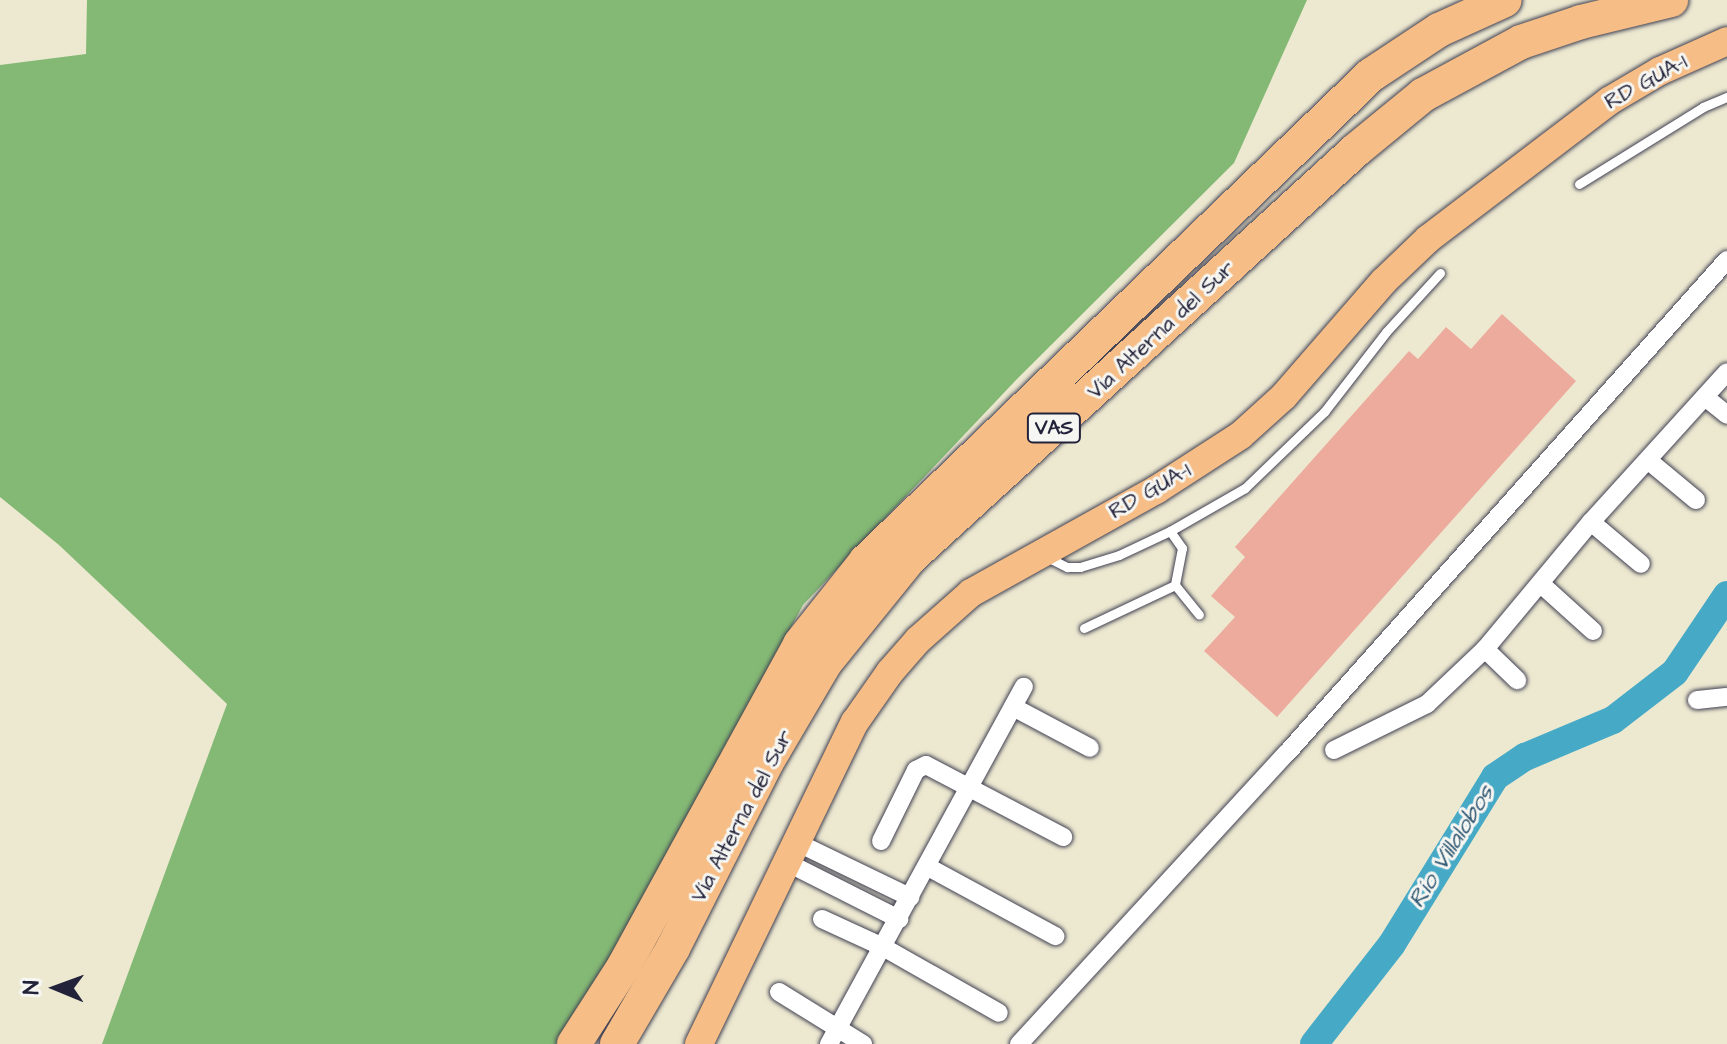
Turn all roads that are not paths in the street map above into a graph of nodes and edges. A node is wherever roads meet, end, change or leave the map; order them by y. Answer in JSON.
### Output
{"nodes":[{"id":1,"x":1505,"y":0,"type":"edge"},
{"id":2,"x":1671,"y":0,"type":"edge"},
{"id":3,"x":1727,"y":41,"type":"edge"},
{"id":4,"x":1727,"y":97,"type":"edge"},
{"id":5,"x":1579,"y":184,"type":"dead end"},
{"id":6,"x":1727,"y":260,"type":"edge"},
{"id":7,"x":1440,"y":273,"type":"dead end"},
{"id":8,"x":1727,"y":372,"type":"edge"},
{"id":9,"x":1705,"y":397,"type":"junction"},
{"id":10,"x":1727,"y":415,"type":"edge"},
{"id":11,"x":1649,"y":461,"type":"junction"},
{"id":12,"x":1696,"y":500,"type":"dead end"},
{"id":13,"x":1591,"y":522,"type":"junction"},
{"id":14,"x":1170,"y":531,"type":"junction"},
{"id":15,"x":1039,"y":552,"type":"junction"},
{"id":16,"x":1641,"y":564,"type":"dead end"},
{"id":17,"x":1541,"y":584,"type":"junction"},
{"id":18,"x":1175,"y":585,"type":"junction"},
{"id":19,"x":1199,"y":615,"type":"dead end"},
{"id":20,"x":1084,"y":628,"type":"dead end"},
{"id":21,"x":1593,"y":631,"type":"dead end"},
{"id":22,"x":1485,"y":649,"type":"junction"},
{"id":23,"x":1517,"y":680,"type":"dead end"},
{"id":24,"x":1024,"y":687,"type":"dead end"},
{"id":25,"x":1727,"y":697,"type":"edge"},
{"id":26,"x":1697,"y":700,"type":"dead end"},
{"id":27,"x":1013,"y":707,"type":"junction"},
{"id":28,"x":1090,"y":748,"type":"dead end"},
{"id":29,"x":1334,"y":750,"type":"dead end"},
{"id":30,"x":969,"y":788,"type":"junction"},
{"id":31,"x":1063,"y":837,"type":"dead end"},
{"id":32,"x":881,"y":841,"type":"dead end"},
{"id":33,"x":791,"y":852,"type":"junction"},
{"id":34,"x":928,"y":867,"type":"junction"},
{"id":35,"x":910,"y":897,"type":"junction"},
{"id":36,"x":822,"y":919,"type":"dead end"},
{"id":37,"x":899,"y":919,"type":"junction"},
{"id":38,"x":1055,"y":936,"type":"dead end"},
{"id":39,"x":883,"y":947,"type":"junction"},
{"id":40,"x":779,"y":992,"type":"dead end"},
{"id":41,"x":999,"y":1013,"type":"dead end"},
{"id":42,"x":833,"y":1036,"type":"edge"},
{"id":43,"x":574,"y":1044,"type":"edge"},
{"id":44,"x":617,"y":1044,"type":"edge"},
{"id":45,"x":699,"y":1044,"type":"edge"},
{"id":46,"x":863,"y":1044,"type":"edge"},
{"id":47,"x":1019,"y":1044,"type":"edge"}],
"edges":[{"from":1,"to":43,"type":"highway","name":"Vía Alterna del Sur","number":"VAS"},
{"from":2,"to":44,"type":"highway","name":"Vía Alterna del Sur","number":"VAS"},
{"from":3,"to":15,"type":"main road","name":"RD GUA-1"},
{"from":4,"to":5,"type":"lane"},
{"from":6,"to":47,"type":"street"},
{"from":7,"to":14,"type":"lane"},
{"from":8,"to":9,"type":"street"},
{"from":9,"to":10,"type":"street"},
{"from":9,"to":11,"type":"street"},
{"from":11,"to":12,"type":"street"},
{"from":11,"to":13,"type":"street"},
{"from":13,"to":16,"type":"street"},
{"from":13,"to":17,"type":"street"},
{"from":14,"to":15,"type":"lane"},
{"from":14,"to":18,"type":"lane"},
{"from":15,"to":33,"type":"main road","name":"RD GUA-1"},
{"from":17,"to":21,"type":"street"},
{"from":17,"to":22,"type":"street"},
{"from":18,"to":19,"type":"lane"},
{"from":18,"to":20,"type":"lane"},
{"from":22,"to":23,"type":"street"},
{"from":22,"to":29,"type":"street"},
{"from":24,"to":27,"type":"street"},
{"from":25,"to":26,"type":"street"},
{"from":27,"to":28,"type":"street"},
{"from":27,"to":30,"type":"street"},
{"from":30,"to":31,"type":"street"},
{"from":30,"to":32,"type":"street"},
{"from":30,"to":34,"type":"street"},
{"from":33,"to":35,"type":"street"},
{"from":33,"to":37,"type":"street"},
{"from":33,"to":45,"type":"main road","name":"RD GUA-1"},
{"from":34,"to":35,"type":"street"},
{"from":34,"to":38,"type":"street"},
{"from":35,"to":37,"type":"street"},
{"from":36,"to":39,"type":"street"},
{"from":37,"to":39,"type":"street"},
{"from":39,"to":41,"type":"street"},
{"from":39,"to":42,"type":"street"},
{"from":40,"to":42,"type":"street"},
{"from":42,"to":46,"type":"street"}]}
